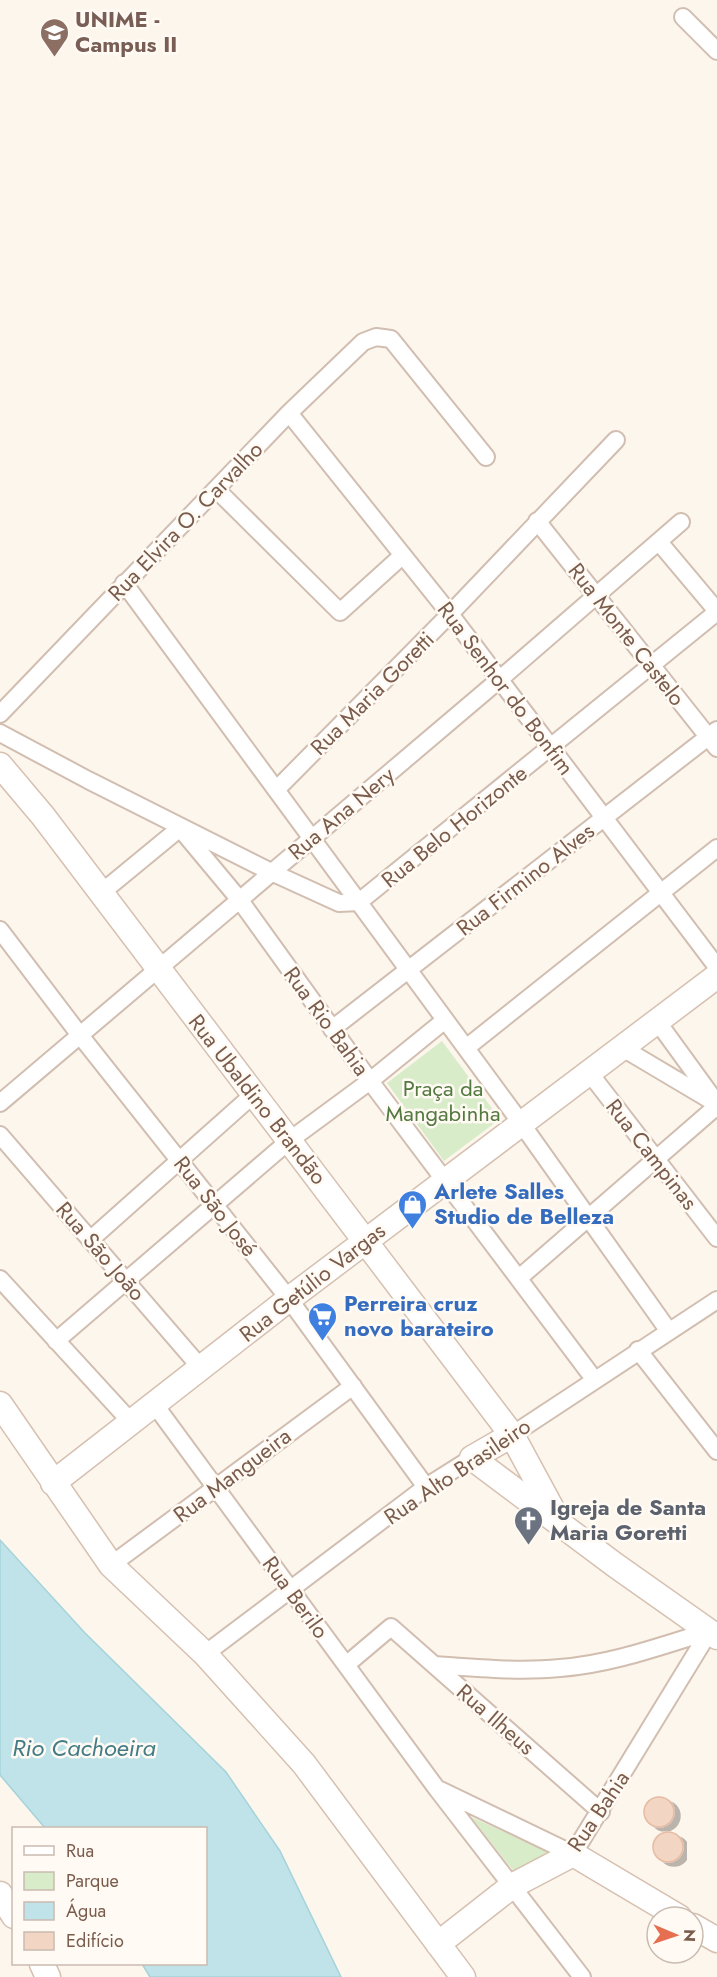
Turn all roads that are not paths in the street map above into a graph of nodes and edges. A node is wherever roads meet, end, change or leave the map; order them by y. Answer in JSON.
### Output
{"nodes":[{"id":1,"x":683,"y":17,"type":"dead end"},
{"id":2,"x":717,"y":51,"type":"edge"},
{"id":3,"x":289,"y":413,"type":"junction"},
{"id":4,"x":616,"y":440,"type":"dead end"},
{"id":5,"x":486,"y":457,"type":"dead end"},
{"id":6,"x":216,"y":489,"type":"junction"},
{"id":7,"x":537,"y":521,"type":"junction"},
{"id":8,"x":681,"y":522,"type":"dead end"},
{"id":9,"x":659,"y":542,"type":"junction"},
{"id":10,"x":403,"y":555,"type":"junction"},
{"id":11,"x":124,"y":584,"type":"junction"},
{"id":12,"x":597,"y":595,"type":"junction"},
{"id":13,"x":717,"y":612,"type":"edge"},
{"id":14,"x":450,"y":614,"type":"junction"},
{"id":15,"x":652,"y":665,"type":"junction"},
{"id":16,"x":500,"y":679,"type":"junction"},
{"id":17,"x":0,"y":714,"type":"edge"},
{"id":18,"x":0,"y":733,"type":"edge"},
{"id":19,"x":714,"y":738,"type":"edge"},
{"id":20,"x":551,"y":748,"type":"junction"},
{"id":21,"x":0,"y":765,"type":"edge"},
{"id":22,"x":276,"y":790,"type":"junction"},
{"id":23,"x":604,"y":818,"type":"junction"},
{"id":24,"x":180,"y":828,"type":"junction"},
{"id":25,"x":312,"y":838,"type":"junction"},
{"id":26,"x":717,"y":848,"type":"edge"},
{"id":27,"x":271,"y":872,"type":"junction"},
{"id":28,"x":101,"y":893,"type":"junction"},
{"id":29,"x":660,"y":893,"type":"junction"},
{"id":30,"x":239,"y":899,"type":"junction"},
{"id":31,"x":359,"y":902,"type":"junction"},
{"id":32,"x":0,"y":930,"type":"edge"},
{"id":33,"x":717,"y":967,"type":"edge"},
{"id":34,"x":158,"y":968,"type":"junction"},
{"id":35,"x":408,"y":969,"type":"junction"},
{"id":36,"x":717,"y":975,"type":"edge"},
{"id":37,"x":445,"y":1020,"type":"junction"},
{"id":38,"x":657,"y":1022,"type":"junction"},
{"id":39,"x":332,"y":1029,"type":"junction"},
{"id":40,"x":79,"y":1034,"type":"junction"},
{"id":41,"x":621,"y":1047,"type":"junction"},
{"id":42,"x":466,"y":1048,"type":"junction"},
{"id":43,"x":588,"y":1071,"type":"junction"},
{"id":44,"x":370,"y":1081,"type":"junction"},
{"id":45,"x":254,"y":1094,"type":"junction"},
{"id":46,"x":0,"y":1103,"type":"edge"},
{"id":47,"x":717,"y":1104,"type":"edge"},
{"id":48,"x":521,"y":1123,"type":"junction"},
{"id":49,"x":0,"y":1135,"type":"edge"},
{"id":50,"x":290,"y":1140,"type":"junction"},
{"id":51,"x":656,"y":1159,"type":"junction"},
{"id":52,"x":181,"y":1162,"type":"junction"},
{"id":53,"x":444,"y":1180,"type":"junction"},
{"id":54,"x":213,"y":1204,"type":"junction"},
{"id":55,"x":589,"y":1217,"type":"junction"},
{"id":56,"x":717,"y":1238,"type":"edge"},
{"id":57,"x":90,"y":1240,"type":"junction"},
{"id":58,"x":366,"y":1240,"type":"junction"},
{"id":59,"x":519,"y":1278,"type":"junction"},
{"id":60,"x":0,"y":1279,"type":"edge"},
{"id":61,"x":125,"y":1280,"type":"junction"},
{"id":62,"x":289,"y":1299,"type":"junction"},
{"id":63,"x":717,"y":1300,"type":"edge"},
{"id":64,"x":668,"y":1330,"type":"junction"},
{"id":65,"x":56,"y":1341,"type":"junction"},
{"id":66,"x":638,"y":1350,"type":"junction"},
{"id":67,"x":201,"y":1368,"type":"junction"},
{"id":68,"x":594,"y":1379,"type":"junction"},
{"id":69,"x":353,"y":1386,"type":"junction"},
{"id":70,"x":0,"y":1404,"type":"edge"},
{"id":71,"x":155,"y":1405,"type":"junction"},
{"id":72,"x":131,"y":1422,"type":"junction"},
{"id":73,"x":512,"y":1435,"type":"junction"},
{"id":74,"x":717,"y":1451,"type":"edge"},
{"id":75,"x":472,"y":1458,"type":"junction"},
{"id":76,"x":53,"y":1483,"type":"junction"},
{"id":77,"x":426,"y":1486,"type":"junction"},
{"id":78,"x":216,"y":1488,"type":"junction"},
{"id":79,"x":558,"y":1520,"type":"junction"},
{"id":80,"x":111,"y":1565,"type":"junction"},
{"id":81,"x":291,"y":1590,"type":"junction"},
{"id":82,"x":714,"y":1633,"type":"edge"},
{"id":83,"x":205,"y":1654,"type":"junction"},
{"id":84,"x":346,"y":1665,"type":"junction"},
{"id":85,"x":435,"y":1665,"type":"junction"},
{"id":86,"x":437,"y":1789,"type":"junction"},
{"id":87,"x":601,"y":1812,"type":"junction"},
{"id":88,"x":573,"y":1854,"type":"junction"},
{"id":89,"x":512,"y":1886,"type":"junction"},
{"id":90,"x":0,"y":1894,"type":"edge"},
{"id":91,"x":659,"y":1905,"type":"edge"},
{"id":92,"x":12,"y":1913,"type":"edge"},
{"id":93,"x":438,"y":1944,"type":"junction"},
{"id":94,"x":463,"y":1977,"type":"edge"},
{"id":95,"x":582,"y":1977,"type":"edge"}],
"edges":[{"from":1,"to":2,"type":"street"},
{"from":3,"to":5,"type":"street","name":"Rua Elvira O. Carvalho"},
{"from":3,"to":6,"type":"street","name":"Rua Elvira O. Carvalho"},
{"from":3,"to":10,"type":"street","name":"Rua Senhor do Bonfim"},
{"from":4,"to":7,"type":"street","name":"Rua Maria Goretti"},
{"from":6,"to":10,"type":"street"},
{"from":6,"to":11,"type":"street","name":"Rua Elvira O. Carvalho"},
{"from":7,"to":12,"type":"street","name":"Rua Monte Castelo"},
{"from":7,"to":14,"type":"street","name":"Rua Maria Goretti"},
{"from":8,"to":9,"type":"street","name":"Rua Ana Nery"},
{"from":9,"to":12,"type":"street","name":"Rua Ana Nery"},
{"from":9,"to":13,"type":"street"},
{"from":10,"to":14,"type":"street","name":"Rua Senhor do Bonfim"},
{"from":11,"to":17,"type":"street","name":"Rua Elvira O. Carvalho"},
{"from":11,"to":22,"type":"street"},
{"from":12,"to":15,"type":"street","name":"Rua Monte Castelo"},
{"from":12,"to":16,"type":"street","name":"Rua Ana Nery"},
{"from":13,"to":15,"type":"street","name":"Rua Belo Horizonte"},
{"from":14,"to":16,"type":"street","name":"Rua Senhor do Bonfim"},
{"from":14,"to":22,"type":"street","name":"Rua Maria Goretti"},
{"from":15,"to":19,"type":"street","name":"Rua Monte Castelo"},
{"from":15,"to":20,"type":"street","name":"Rua Belo Horizonte"},
{"from":16,"to":20,"type":"street","name":"Rua Senhor do Bonfim"},
{"from":16,"to":25,"type":"street","name":"Rua Ana Nery"},
{"from":18,"to":24,"type":"street","name":"Rua Rio Bahia"},
{"from":19,"to":23,"type":"street","name":"Rua Firmino Alves"},
{"from":20,"to":23,"type":"street","name":"Rua Senhor do Bonfim"},
{"from":20,"to":31,"type":"street","name":"Rua Belo Horizonte"},
{"from":21,"to":28,"type":"street","name":"Rua Ubaldino Brandão"},
{"from":22,"to":25,"type":"street"},
{"from":23,"to":29,"type":"street","name":"Rua Senhor do Bonfim"},
{"from":23,"to":35,"type":"street","name":"Rua Firmino Alves"},
{"from":24,"to":27,"type":"street"},
{"from":24,"to":28,"type":"street"},
{"from":24,"to":30,"type":"street","name":"Rua Rio Bahia"},
{"from":25,"to":27,"type":"street","name":"Rua Ana Nery"},
{"from":25,"to":31,"type":"street"},
{"from":26,"to":29,"type":"street"},
{"from":27,"to":30,"type":"street","name":"Rua Ana Nery"},
{"from":27,"to":31,"type":"street"},
{"from":28,"to":34,"type":"street","name":"Rua Ubaldino Brandão"},
{"from":29,"to":33,"type":"street","name":"Rua Senhor do Bonfim"},
{"from":29,"to":42,"type":"street"},
{"from":30,"to":34,"type":"street","name":"Rua Ana Nery"},
{"from":30,"to":39,"type":"street","name":"Rua Rio Bahia"},
{"from":31,"to":35,"type":"street"},
{"from":32,"to":40,"type":"street","name":"Rua São José"},
{"from":34,"to":40,"type":"street","name":"Rua Ana Nery"},
{"from":34,"to":45,"type":"street","name":"Rua Ubaldino Brandão"},
{"from":35,"to":37,"type":"street"},
{"from":35,"to":39,"type":"street","name":"Rua Firmino Alves"},
{"from":36,"to":38,"type":"street","name":"Rua Getúlio Vargas"},
{"from":37,"to":42,"type":"street"},
{"from":37,"to":44,"type":"street"},
{"from":38,"to":41,"type":"street","name":"Rua Getúlio Vargas"},
{"from":38,"to":47,"type":"street"},
{"from":39,"to":44,"type":"street","name":"Rua Rio Bahia"},
{"from":40,"to":46,"type":"street","name":"Rua Ana Nery"},
{"from":40,"to":52,"type":"street","name":"Rua São José"},
{"from":41,"to":43,"type":"street","name":"Rua Getúlio Vargas"},
{"from":41,"to":47,"type":"street"},
{"from":42,"to":48,"type":"street"},
{"from":43,"to":48,"type":"street","name":"Rua Getúlio Vargas"},
{"from":43,"to":51,"type":"street","name":"Rua Campinas"},
{"from":44,"to":50,"type":"street"},
{"from":44,"to":53,"type":"street","name":"Rua Rio Bahia"},
{"from":45,"to":50,"type":"street","name":"Rua Ubaldino Brandão"},
{"from":45,"to":52,"type":"street"},
{"from":47,"to":51,"type":"street"},
{"from":48,"to":53,"type":"street","name":"Rua Getúlio Vargas"},
{"from":48,"to":55,"type":"street"},
{"from":49,"to":57,"type":"street","name":"Rua São João"},
{"from":50,"to":54,"type":"street"},
{"from":50,"to":58,"type":"street","name":"Rua Ubaldino Brandão"},
{"from":51,"to":55,"type":"street"},
{"from":51,"to":56,"type":"street","name":"Rua Campinas"},
{"from":52,"to":54,"type":"street","name":"Rua São José"},
{"from":52,"to":57,"type":"street"},
{"from":53,"to":58,"type":"street","name":"Rua Getúlio Vargas"},
{"from":53,"to":59,"type":"street","name":"Rua Rio Bahia"},
{"from":54,"to":61,"type":"street"},
{"from":54,"to":62,"type":"street","name":"Rua São José"},
{"from":55,"to":59,"type":"street"},
{"from":55,"to":64,"type":"street"},
{"from":57,"to":61,"type":"street","name":"Rua São João"},
{"from":58,"to":62,"type":"street","name":"Rua Getúlio Vargas"},
{"from":58,"to":73,"type":"street","name":"Rua Ubaldino Brandão"},
{"from":59,"to":68,"type":"street","name":"Rua Rio Bahia"},
{"from":60,"to":65,"type":"street"},
{"from":61,"to":65,"type":"street"},
{"from":61,"to":67,"type":"street","name":"Rua São João"},
{"from":62,"to":67,"type":"street","name":"Rua Getúlio Vargas"},
{"from":62,"to":69,"type":"street","name":"Rua São José"},
{"from":63,"to":64,"type":"street","name":"Rua Alto Brasileiro"},
{"from":64,"to":66,"type":"street","name":"Rua Alto Brasileiro"},
{"from":65,"to":72,"type":"street"},
{"from":66,"to":68,"type":"street","name":"Rua Alto Brasileiro"},
{"from":66,"to":74,"type":"street"},
{"from":67,"to":71,"type":"street","name":"Rua Getúlio Vargas"},
{"from":68,"to":73,"type":"street","name":"Rua Alto Brasileiro"},
{"from":69,"to":77,"type":"street","name":"Rua São José"},
{"from":69,"to":78,"type":"street","name":"Rua Mangueira"},
{"from":70,"to":76,"type":"street"},
{"from":71,"to":72,"type":"street","name":"Rua Getúlio Vargas"},
{"from":71,"to":78,"type":"street","name":"Rua Berilo"},
{"from":72,"to":76,"type":"street","name":"Rua Getúlio Vargas"},
{"from":73,"to":75,"type":"street","name":"Rua Alto Brasileiro"},
{"from":73,"to":79,"type":"street","name":"Rua Ubaldino Brandão"},
{"from":75,"to":77,"type":"street","name":"Rua Alto Brasileiro"},
{"from":75,"to":79,"type":"street"},
{"from":76,"to":80,"type":"street"},
{"from":77,"to":81,"type":"street","name":"Rua Alto Brasileiro"},
{"from":78,"to":80,"type":"street","name":"Rua Mangueira"},
{"from":78,"to":81,"type":"street","name":"Rua Berilo"},
{"from":79,"to":82,"type":"street"},
{"from":80,"to":83,"type":"street"},
{"from":81,"to":83,"type":"street","name":"Rua Alto Brasileiro"},
{"from":81,"to":84,"type":"street","name":"Rua Berilo"},
{"from":82,"to":85,"type":"street"},
{"from":82,"to":87,"type":"street","name":"Rua Bahia"},
{"from":83,"to":93,"type":"street"},
{"from":84,"to":85,"type":"street","name":"Rua Ilheus"},
{"from":84,"to":86,"type":"street","name":"Rua Berilo"},
{"from":85,"to":87,"type":"street","name":"Rua Ilheus"},
{"from":86,"to":88,"type":"street","name":"Rua Berilo"},
{"from":86,"to":89,"type":"street","name":"Rua Berilo"},
{"from":87,"to":88,"type":"street","name":"Rua Bahia"},
{"from":88,"to":89,"type":"street","name":"Rua Bahia"},
{"from":88,"to":91,"type":"street"},
{"from":89,"to":93,"type":"street","name":"Rua Bahia"},
{"from":89,"to":95,"type":"street","name":"Rua Berilo"},
{"from":90,"to":92,"type":"street"},
{"from":93,"to":94,"type":"street"}]}
